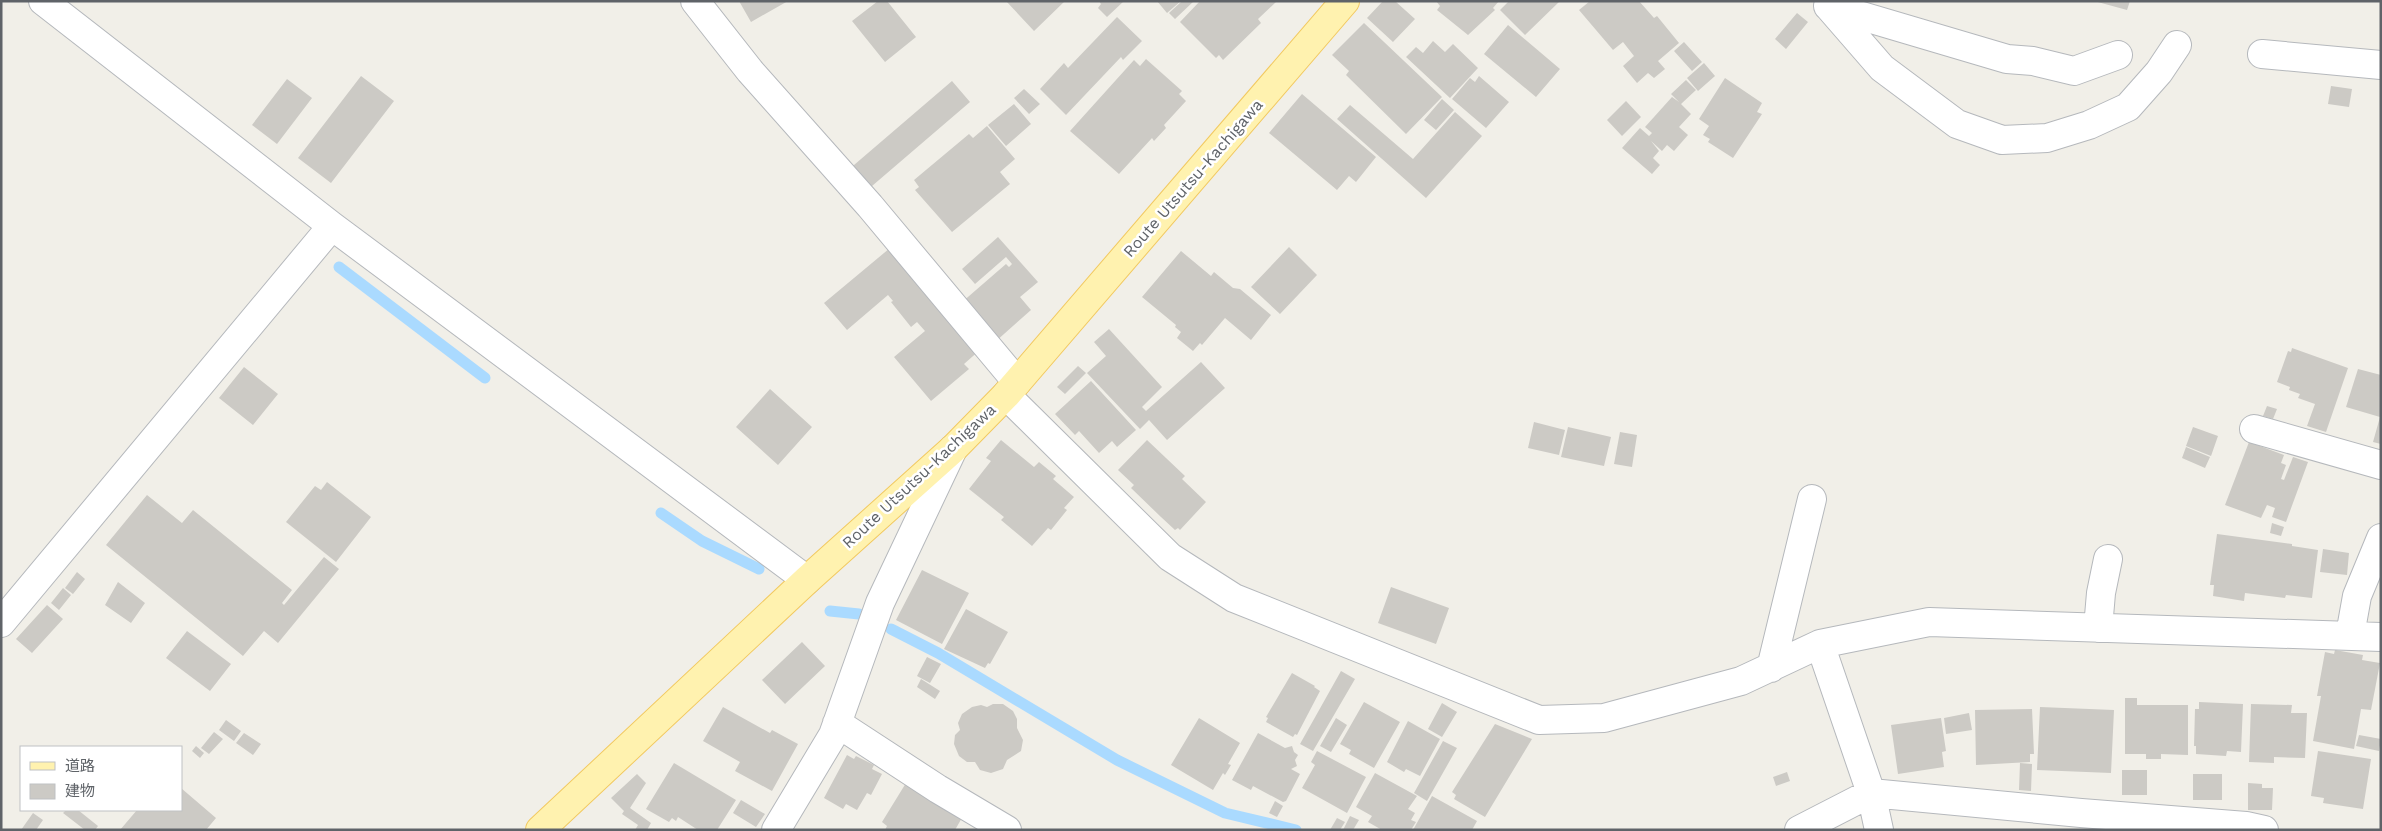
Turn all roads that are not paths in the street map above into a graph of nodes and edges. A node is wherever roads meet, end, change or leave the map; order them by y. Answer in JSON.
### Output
{"nodes":[{"id":1,"x":695,"y":1,"type":"edge"},
{"id":2,"x":1345,"y":1,"type":"edge"},
{"id":3,"x":1825,"y":4,"type":"edge"},
{"id":4,"x":55,"y":5,"type":"edge"},
{"id":5,"x":2177,"y":46,"type":"dead end"},
{"id":6,"x":2262,"y":54,"type":"dead end"},
{"id":7,"x":2118,"y":55,"type":"dead end"},
{"id":8,"x":2381,"y":66,"type":"edge"},
{"id":9,"x":332,"y":226,"type":"junction"},
{"id":10,"x":1011,"y":388,"type":"junction"},
{"id":11,"x":2254,"y":429,"type":"dead end"},
{"id":12,"x":953,"y":449,"type":"junction"},
{"id":13,"x":2381,"y":466,"type":"edge"},
{"id":14,"x":1812,"y":499,"type":"dead end"},
{"id":15,"x":2381,"y":538,"type":"edge"},
{"id":16,"x":2108,"y":559,"type":"dead end"},
{"id":17,"x":807,"y":580,"type":"junction"},
{"id":18,"x":1,"y":623,"type":"edge"},
{"id":19,"x":2098,"y":628,"type":"junction"},
{"id":20,"x":2350,"y":636,"type":"junction"},
{"id":21,"x":2381,"y":637,"type":"edge"},
{"id":22,"x":1820,"y":644,"type":"junction"},
{"id":23,"x":1771,"y":668,"type":"junction"},
{"id":24,"x":837,"y":723,"type":"junction"},
{"id":25,"x":1871,"y":793,"type":"junction"},
{"id":26,"x":2083,"y":821,"type":"edge"},
{"id":27,"x":540,"y":830,"type":"edge"},
{"id":28,"x":776,"y":830,"type":"edge"},
{"id":29,"x":1007,"y":830,"type":"edge"},
{"id":30,"x":1799,"y":830,"type":"edge"},
{"id":31,"x":1879,"y":830,"type":"edge"},
{"id":32,"x":2264,"y":830,"type":"edge"}],
"edges":[{"from":1,"to":10,"type":"street"},
{"from":2,"to":10,"type":"main road","name":"Route Utsutsu-Kachigawa"},
{"from":3,"to":5,"type":"street"},
{"from":3,"to":7,"type":"street"},
{"from":4,"to":9,"type":"street"},
{"from":6,"to":8,"type":"street"},
{"from":9,"to":17,"type":"street"},
{"from":9,"to":18,"type":"street"},
{"from":10,"to":12,"type":"main road","name":"Route Utsutsu-Kachigawa"},
{"from":10,"to":23,"type":"street"},
{"from":11,"to":13,"type":"street"},
{"from":12,"to":17,"type":"main road","name":"Route Utsutsu-Kachigawa"},
{"from":12,"to":24,"type":"street"},
{"from":14,"to":23,"type":"street"},
{"from":15,"to":20,"type":"street"},
{"from":16,"to":19,"type":"street"},
{"from":17,"to":27,"type":"main road","name":"Route Utsutsu-Kachigawa"},
{"from":19,"to":20,"type":"street"},
{"from":19,"to":22,"type":"street"},
{"from":20,"to":21,"type":"street"},
{"from":22,"to":23,"type":"street"},
{"from":22,"to":25,"type":"street"},
{"from":24,"to":28,"type":"street"},
{"from":24,"to":29,"type":"street"},
{"from":25,"to":26,"type":"street"},
{"from":25,"to":30,"type":"street"},
{"from":25,"to":31,"type":"street"},
{"from":26,"to":32,"type":"street"}]}
